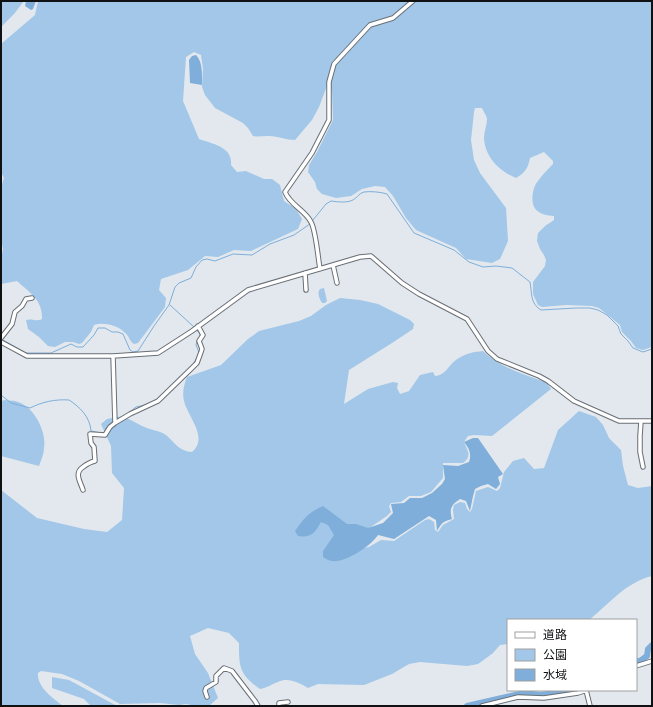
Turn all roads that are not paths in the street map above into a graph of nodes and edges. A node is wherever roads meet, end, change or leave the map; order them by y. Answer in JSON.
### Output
{"nodes":[{"id":1,"x":413,"y":1,"type":"edge"},
{"id":2,"x":333,"y":265,"type":"junction"},
{"id":3,"x":320,"y":269,"type":"junction"},
{"id":4,"x":305,"y":274,"type":"junction"},
{"id":5,"x":336,"y":283,"type":"dead end"},
{"id":6,"x":306,"y":290,"type":"dead end"},
{"id":7,"x":32,"y":298,"type":"dead end"},
{"id":8,"x":198,"y":326,"type":"junction"},
{"id":9,"x":1,"y":338,"type":"edge"},
{"id":10,"x":1,"y":342,"type":"edge"},
{"id":11,"x":113,"y":356,"type":"junction"},
{"id":12,"x":641,"y":421,"type":"junction"},
{"id":13,"x":652,"y":421,"type":"edge"},
{"id":14,"x":115,"y":423,"type":"junction"},
{"id":15,"x":643,"y":467,"type":"dead end"},
{"id":16,"x":83,"y":490,"type":"dead end"},
{"id":17,"x":652,"y":661,"type":"edge"},
{"id":18,"x":637,"y":666,"type":"edge"},
{"id":19,"x":583,"y":691,"type":"edge"},
{"id":20,"x":586,"y":691,"type":"edge"},
{"id":21,"x":207,"y":697,"type":"dead end"},
{"id":22,"x":288,"y":702,"type":"dead end"},
{"id":23,"x":258,"y":706,"type":"edge"},
{"id":24,"x":279,"y":706,"type":"edge"},
{"id":25,"x":482,"y":706,"type":"edge"},
{"id":26,"x":590,"y":706,"type":"edge"}],
"edges":[{"from":1,"to":3,"type":"street"},
{"from":2,"to":3,"type":"street"},
{"from":2,"to":5,"type":"street"},
{"from":2,"to":12,"type":"street"},
{"from":3,"to":4,"type":"street"},
{"from":4,"to":6,"type":"street"},
{"from":4,"to":8,"type":"street"},
{"from":7,"to":9,"type":"street"},
{"from":8,"to":11,"type":"street"},
{"from":8,"to":14,"type":"street"},
{"from":10,"to":11,"type":"street"},
{"from":11,"to":14,"type":"street"},
{"from":12,"to":13,"type":"street"},
{"from":12,"to":15,"type":"street"},
{"from":14,"to":16,"type":"street"},
{"from":17,"to":18,"type":"street"},
{"from":19,"to":25,"type":"street"},
{"from":20,"to":26,"type":"street"},
{"from":21,"to":23,"type":"street"},
{"from":22,"to":24,"type":"street"}]}
